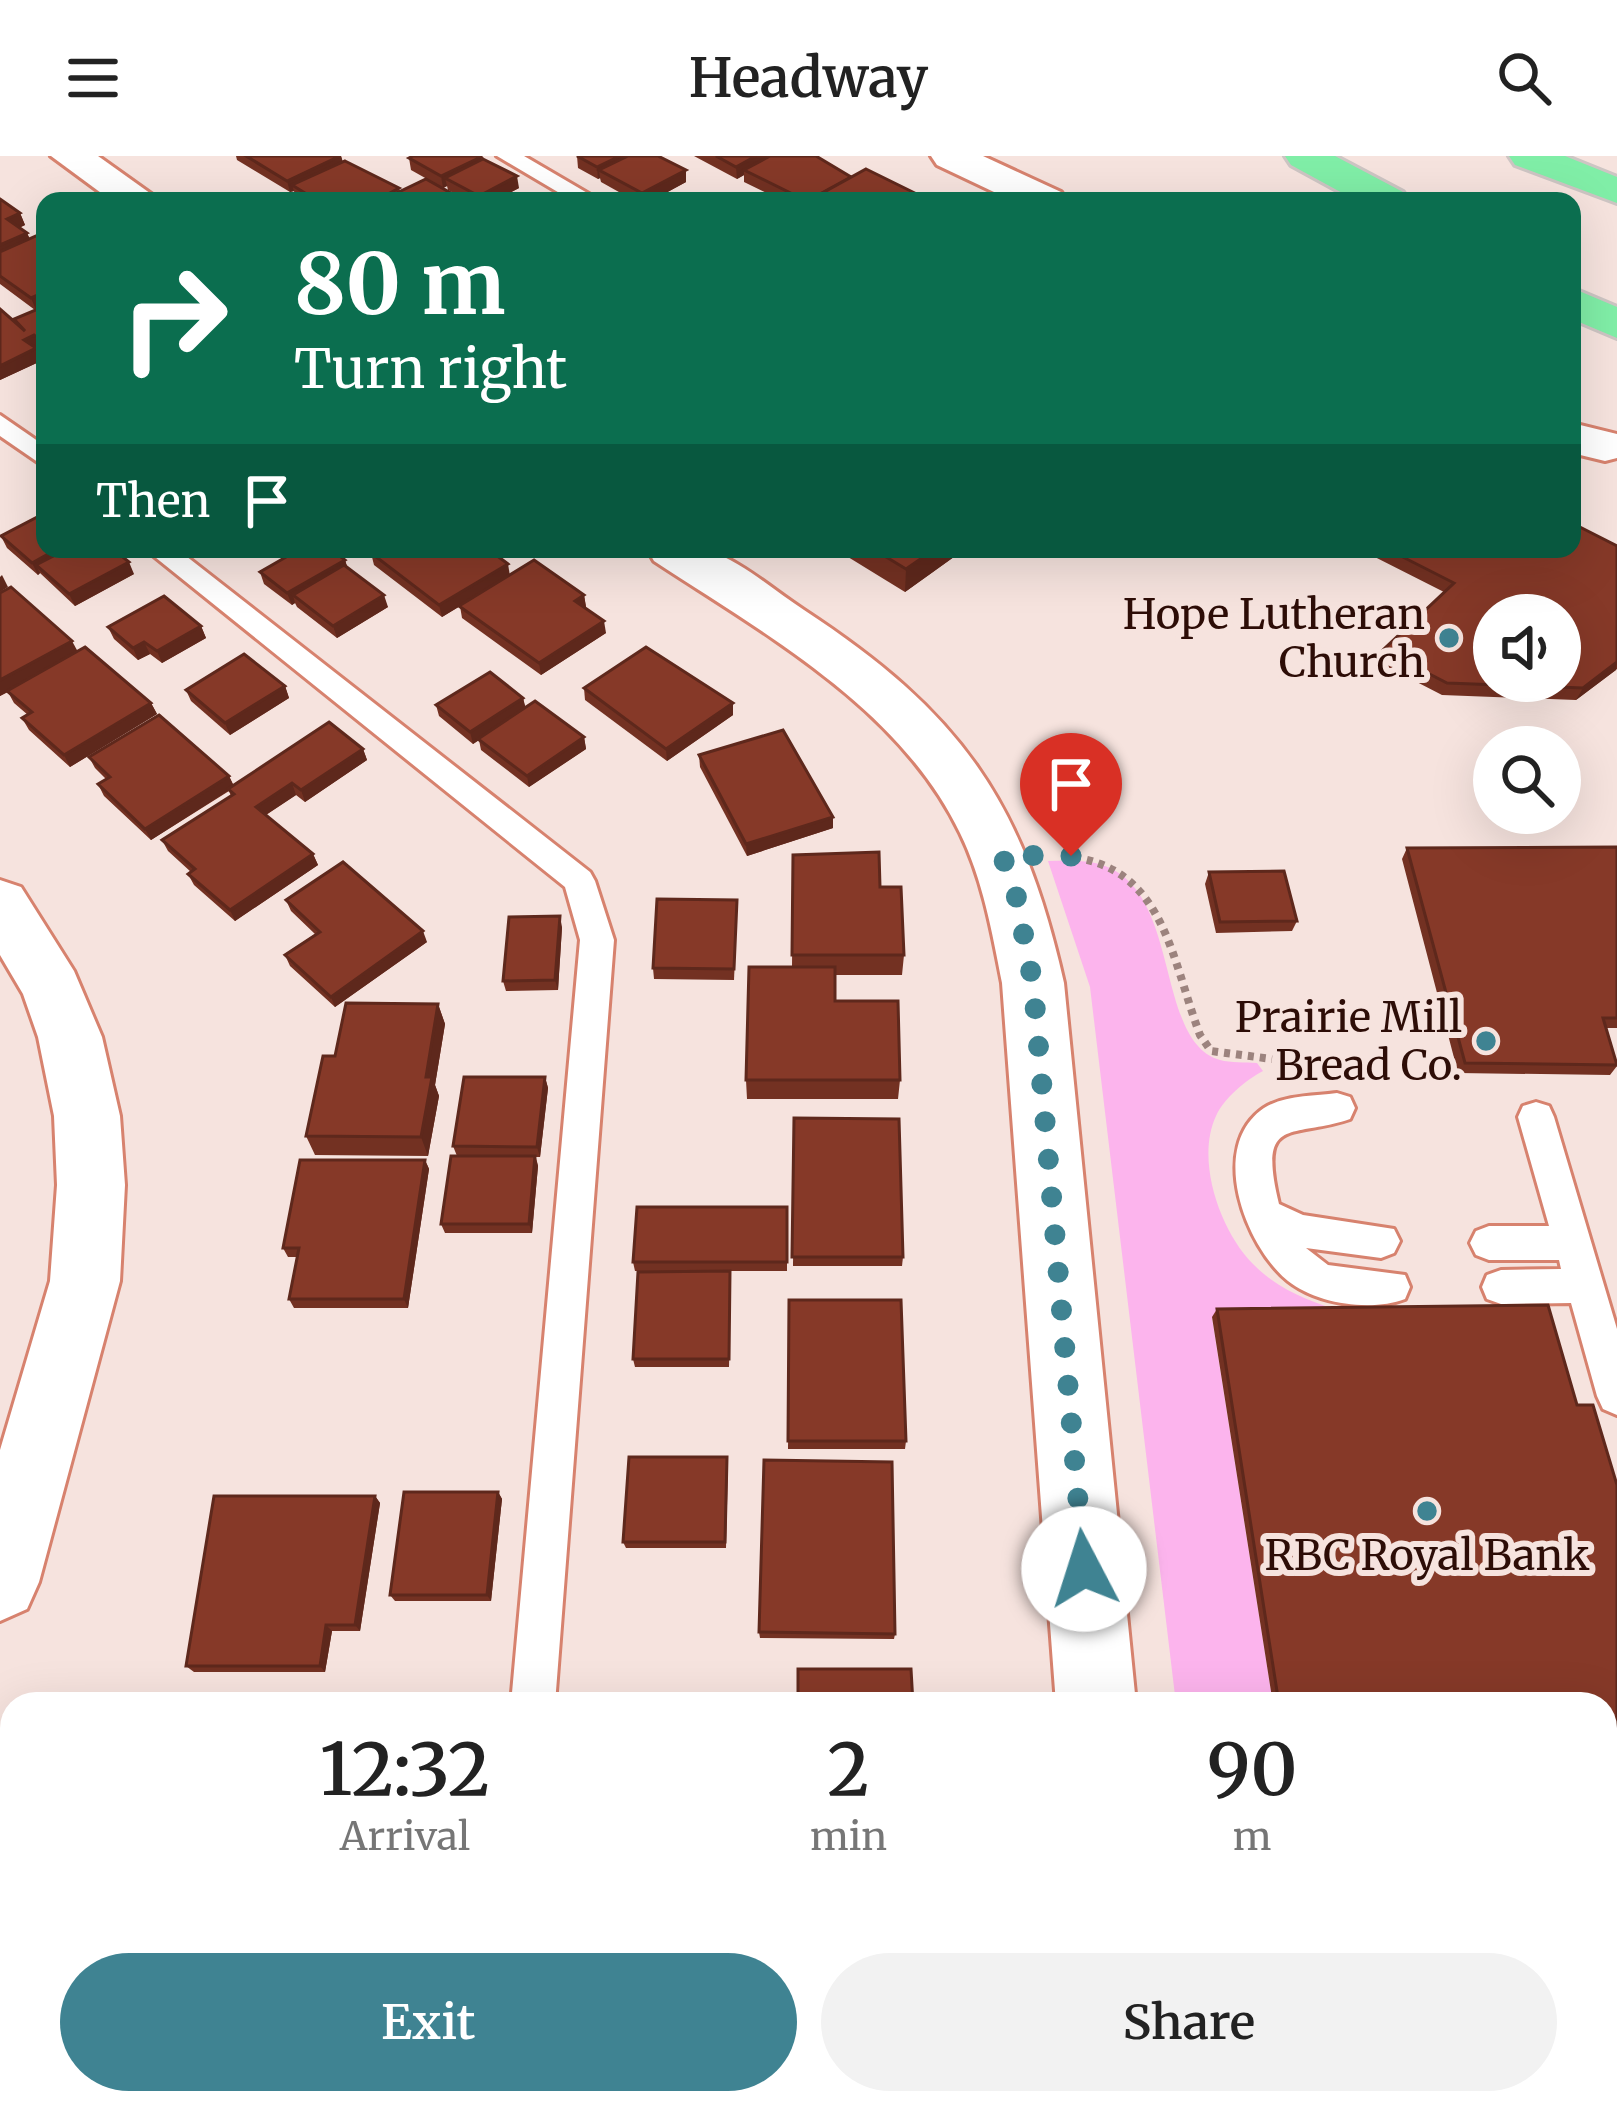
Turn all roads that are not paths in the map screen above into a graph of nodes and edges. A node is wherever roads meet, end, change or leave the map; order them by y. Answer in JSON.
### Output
{"nodes":[{"id":1,"x":71,"y":156,"type":"edge"},
{"id":2,"x":508,"y":156,"type":"edge"},
{"id":3,"x":951,"y":156,"type":"edge"},
{"id":4,"x":1305,"y":156,"type":"edge"},
{"id":5,"x":1529,"y":156,"type":"edge"},
{"id":6,"x":1617,"y":191,"type":"edge"},
{"id":7,"x":126,"y":192,"type":"edge"},
{"id":8,"x":574,"y":192,"type":"edge"},
{"id":9,"x":1027,"y":192,"type":"edge"},
{"id":10,"x":1371,"y":192,"type":"edge"},
{"id":11,"x":1581,"y":306,"type":"edge"},
{"id":12,"x":1617,"y":325,"type":"edge"},
{"id":13,"x":0,"y":423,"type":"edge"},
{"id":14,"x":36,"y":452,"type":"edge"},
{"id":15,"x":170,"y":558,"type":"edge"},
{"id":16,"x":686,"y":558,"type":"edge"},
{"id":17,"x":0,"y":902,"type":"edge"},
{"id":18,"x":1336,"y":1108,"type":"dead end"},
{"id":19,"x":1536,"y":1117,"type":"dead end"},
{"id":20,"x":1263,"y":1214,"type":"junction"},
{"id":21,"x":1381,"y":1241,"type":"dead end"},
{"id":22,"x":1489,"y":1243,"type":"dead end"},
{"id":23,"x":1572,"y":1243,"type":"junction"},
{"id":24,"x":1585,"y":1286,"type":"junction"},
{"id":25,"x":1391,"y":1287,"type":"dead end"},
{"id":26,"x":1501,"y":1287,"type":"dead end"},
{"id":27,"x":1617,"y":1396,"type":"edge"},
{"id":28,"x":0,"y":1582,"type":"edge"},
{"id":29,"x":534,"y":1692,"type":"edge"},
{"id":30,"x":1095,"y":1692,"type":"edge"}],
"edges":[{"from":1,"to":7,"type":"street"},
{"from":2,"to":8,"type":"lane"},
{"from":3,"to":9,"type":"street"},
{"from":4,"to":10,"type":"highway"},
{"from":5,"to":6,"type":"highway"},
{"from":11,"to":12,"type":"highway"},
{"from":13,"to":14,"type":"lane"},
{"from":15,"to":29,"type":"lane"},
{"from":16,"to":30,"type":"street"},
{"from":17,"to":28,"type":"street"},
{"from":18,"to":20,"type":"lane"},
{"from":19,"to":23,"type":"lane"},
{"from":20,"to":21,"type":"lane"},
{"from":20,"to":25,"type":"lane"},
{"from":22,"to":23,"type":"lane"},
{"from":23,"to":24,"type":"lane"},
{"from":24,"to":26,"type":"lane"},
{"from":24,"to":27,"type":"lane"}]}
